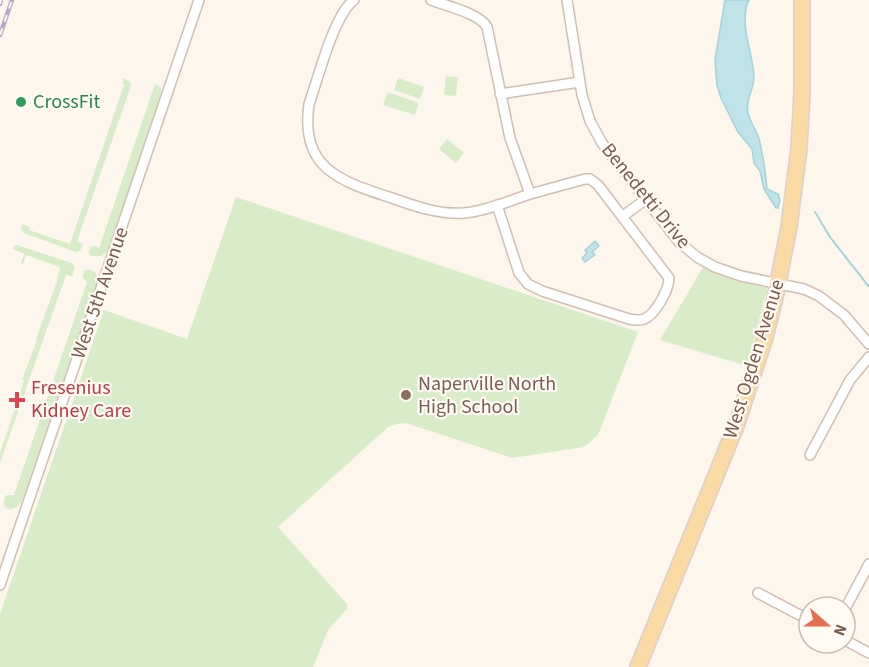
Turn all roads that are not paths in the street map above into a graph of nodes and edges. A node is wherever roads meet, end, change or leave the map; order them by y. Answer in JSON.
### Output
{"nodes":[{"id":1,"x":199,"y":0,"type":"edge"},
{"id":2,"x":354,"y":0,"type":"edge"},
{"id":3,"x":431,"y":0,"type":"edge"},
{"id":4,"x":567,"y":0,"type":"edge"},
{"id":5,"x":802,"y":0,"type":"edge"},
{"id":6,"x":580,"y":82,"type":"junction"},
{"id":7,"x":500,"y":94,"type":"junction"},
{"id":8,"x":530,"y":194,"type":"junction"},
{"id":9,"x":645,"y":200,"type":"junction"},
{"id":10,"x":497,"y":205,"type":"junction"},
{"id":11,"x":623,"y":216,"type":"junction"},
{"id":12,"x":778,"y":284,"type":"junction"},
{"id":13,"x":869,"y":344,"type":"edge"},
{"id":14,"x":869,"y":357,"type":"edge"},
{"id":15,"x":810,"y":455,"type":"dead end"},
{"id":16,"x":869,"y":564,"type":"edge"},
{"id":17,"x":0,"y":585,"type":"edge"},
{"id":18,"x":758,"y":593,"type":"dead end"},
{"id":19,"x":852,"y":595,"type":"edge"},
{"id":20,"x":797,"y":614,"type":"edge"},
{"id":21,"x":638,"y":667,"type":"edge"}],
"edges":[{"from":1,"to":17,"type":"street","name":"West 5th Avenue"},
{"from":2,"to":10,"type":"street"},
{"from":3,"to":7,"type":"street"},
{"from":4,"to":6,"type":"street","name":"Benedetti Drive"},
{"from":5,"to":12,"type":"main road","name":"West Ogden Avenue"},
{"from":6,"to":7,"type":"street"},
{"from":6,"to":9,"type":"street","name":"Benedetti Drive"},
{"from":7,"to":8,"type":"street"},
{"from":8,"to":10,"type":"street"},
{"from":8,"to":11,"type":"street"},
{"from":9,"to":11,"type":"street"},
{"from":9,"to":12,"type":"street","name":"Benedetti Drive"},
{"from":10,"to":11,"type":"street"},
{"from":12,"to":13,"type":"street","name":"Benedetti Drive"},
{"from":12,"to":21,"type":"main road","name":"West Ogden Avenue"},
{"from":14,"to":15,"type":"street"},
{"from":16,"to":19,"type":"street"},
{"from":18,"to":20,"type":"street"}]}
